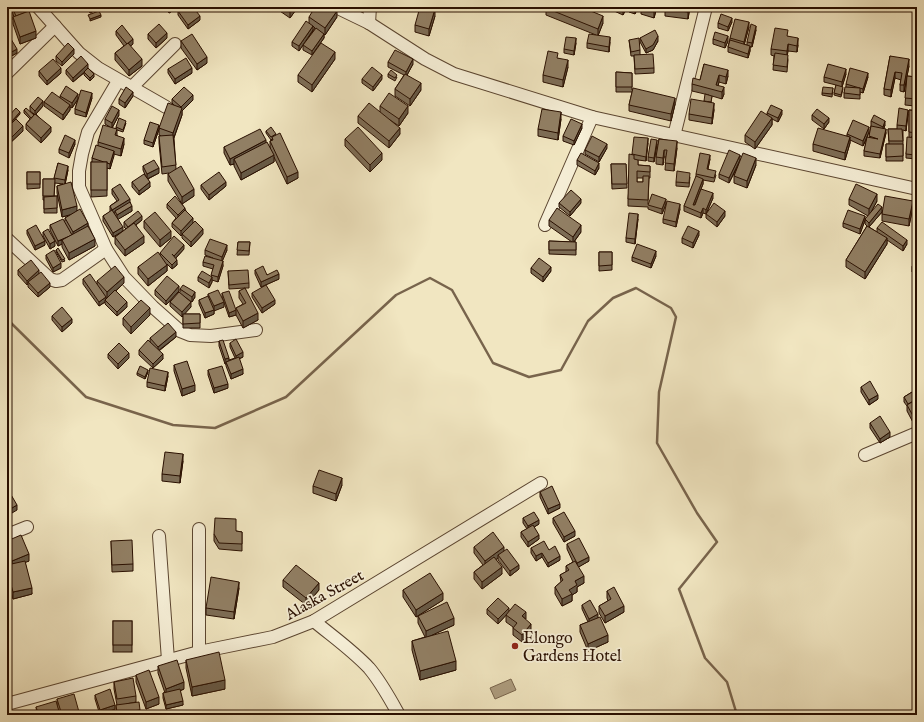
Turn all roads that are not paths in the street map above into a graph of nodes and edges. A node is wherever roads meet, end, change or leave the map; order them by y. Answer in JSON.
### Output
{"nodes":[{"id":1,"x":38,"y":7,"type":"edge"},
{"id":2,"x":336,"y":7,"type":"edge"},
{"id":3,"x":370,"y":7,"type":"edge"},
{"id":4,"x":706,"y":7,"type":"edge"},
{"id":5,"x":369,"y":23,"type":"junction"},
{"id":6,"x":55,"y":26,"type":"junction"},
{"id":7,"x":175,"y":44,"type":"dead end"},
{"id":8,"x":7,"y":73,"type":"edge"},
{"id":9,"x":118,"y":81,"type":"junction"},
{"id":10,"x":131,"y":88,"type":"junction"},
{"id":11,"x":166,"y":106,"type":"edge"},
{"id":12,"x":592,"y":117,"type":"junction"},
{"id":13,"x":674,"y":136,"type":"junction"},
{"id":14,"x":917,"y":189,"type":"edge"},
{"id":15,"x":545,"y":225,"type":"dead end"},
{"id":16,"x":7,"y":239,"type":"edge"},
{"id":17,"x":106,"y":249,"type":"junction"},
{"id":18,"x":256,"y":330,"type":"dead end"},
{"id":19,"x":917,"y":432,"type":"edge"},
{"id":20,"x":865,"y":455,"type":"dead end"},
{"id":21,"x":541,"y":483,"type":"dead end"},
{"id":22,"x":27,"y":527,"type":"dead end"},
{"id":23,"x":199,"y":529,"type":"dead end"},
{"id":24,"x":7,"y":535,"type":"edge"},
{"id":25,"x":158,"y":536,"type":"dead end"},
{"id":26,"x":314,"y":621,"type":"junction"},
{"id":27,"x":199,"y":652,"type":"junction"},
{"id":28,"x":168,"y":660,"type":"junction"},
{"id":29,"x":7,"y":704,"type":"edge"},
{"id":30,"x":399,"y":715,"type":"edge"}],
"edges":[{"from":1,"to":6,"type":"street"},
{"from":2,"to":5,"type":"street"},
{"from":3,"to":5,"type":"street"},
{"from":4,"to":13,"type":"street"},
{"from":5,"to":12,"type":"street"},
{"from":6,"to":8,"type":"street"},
{"from":6,"to":9,"type":"street"},
{"from":7,"to":10,"type":"street"},
{"from":9,"to":10,"type":"street"},
{"from":9,"to":17,"type":"street"},
{"from":10,"to":11,"type":"street"},
{"from":12,"to":13,"type":"street"},
{"from":12,"to":15,"type":"street"},
{"from":13,"to":14,"type":"street"},
{"from":16,"to":17,"type":"street"},
{"from":17,"to":18,"type":"street"},
{"from":19,"to":20,"type":"street"},
{"from":21,"to":26,"type":"street","name":"Alaska Street"},
{"from":22,"to":24,"type":"street"},
{"from":23,"to":27,"type":"street"},
{"from":25,"to":28,"type":"street"},
{"from":26,"to":27,"type":"street","name":"Alaska Street"},
{"from":26,"to":30,"type":"street"},
{"from":27,"to":28,"type":"street","name":"Alaska Street"},
{"from":28,"to":29,"type":"street","name":"Alaska Street"}]}
